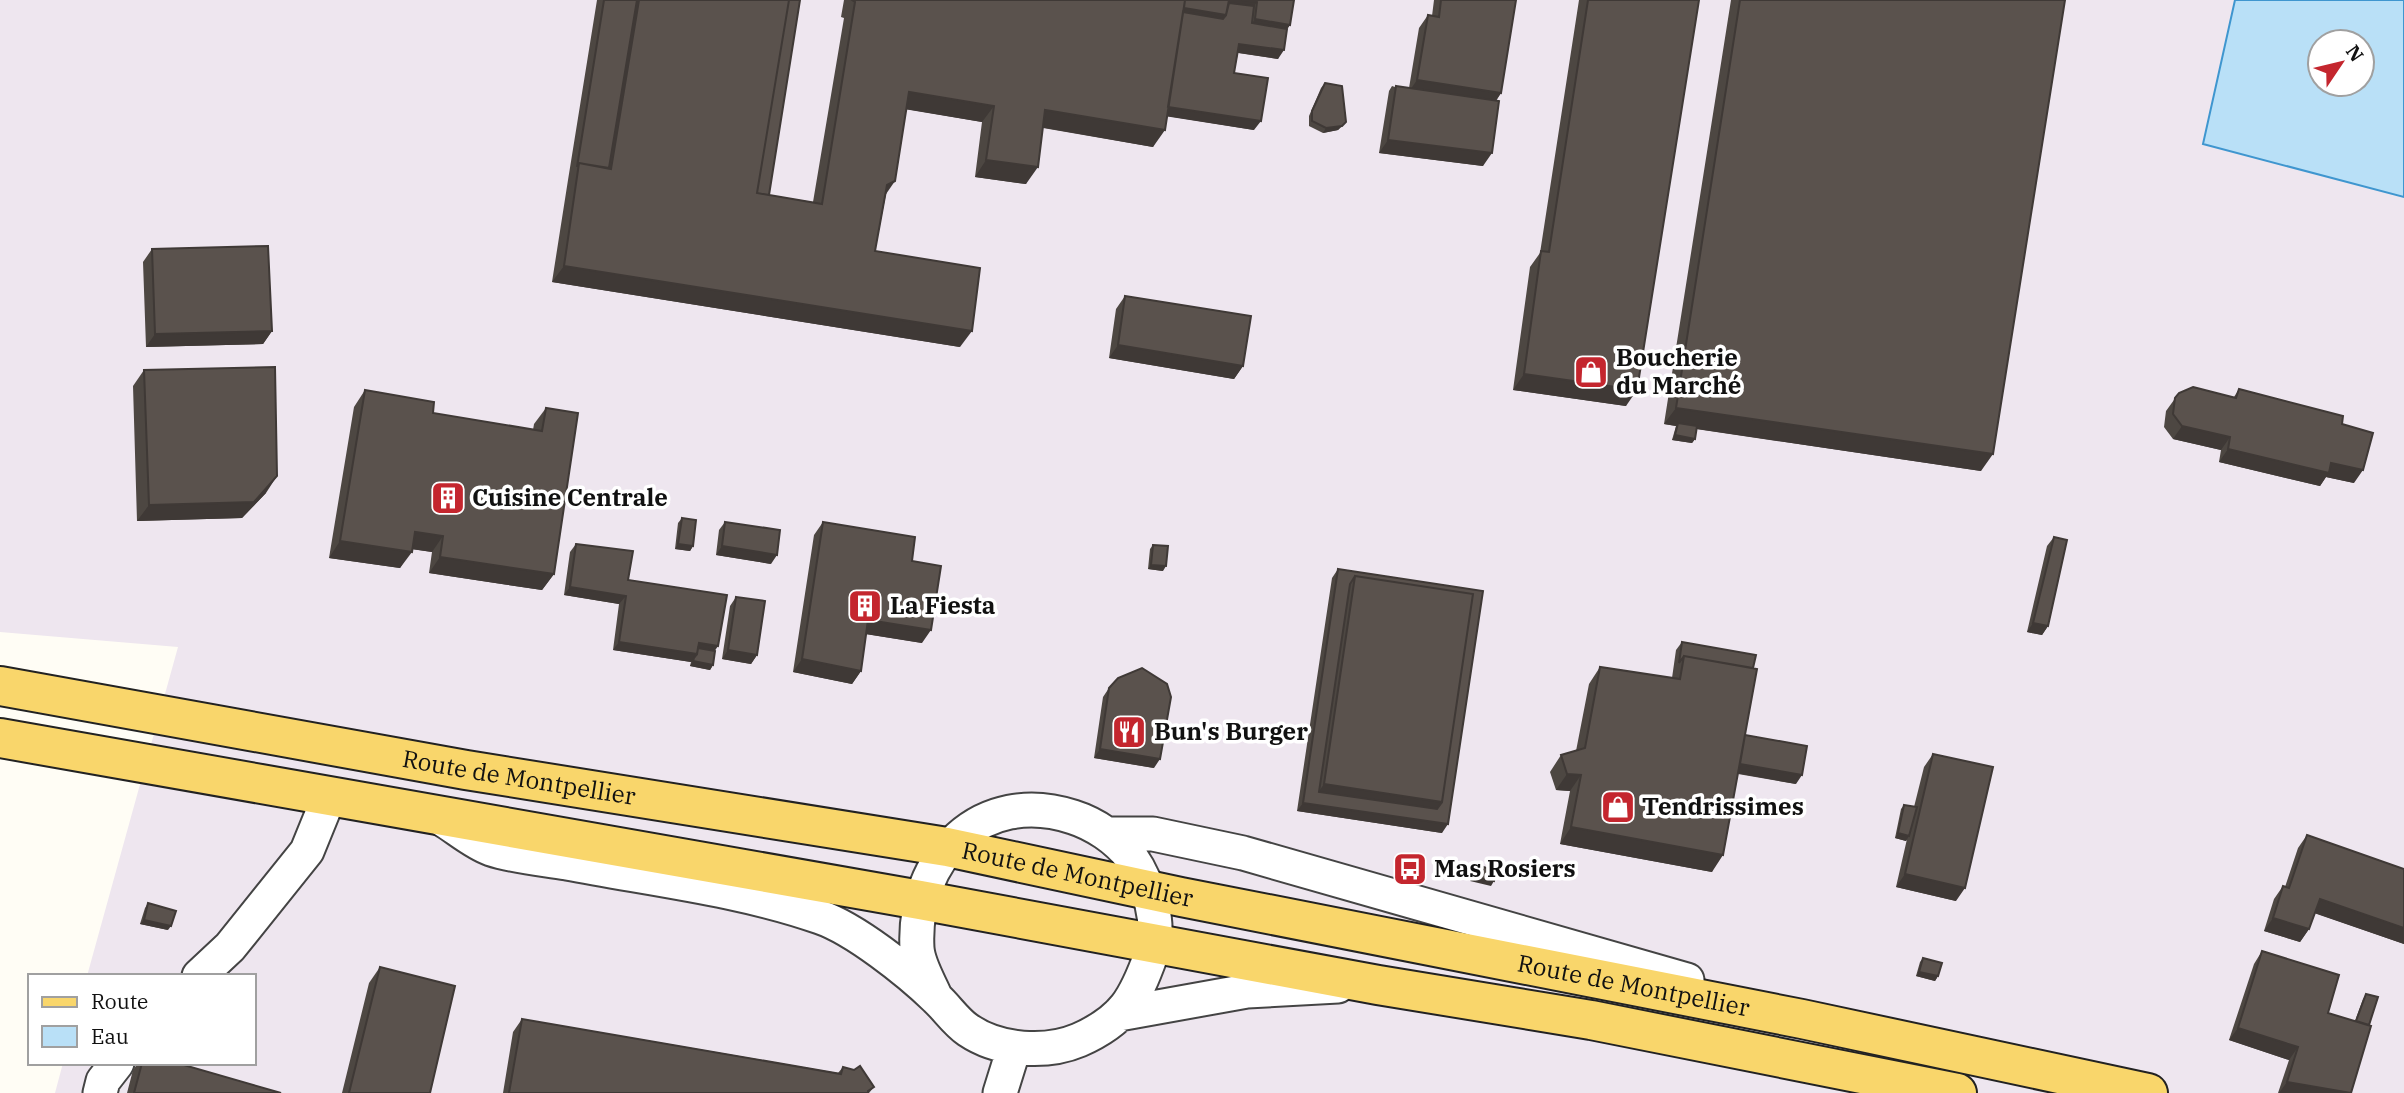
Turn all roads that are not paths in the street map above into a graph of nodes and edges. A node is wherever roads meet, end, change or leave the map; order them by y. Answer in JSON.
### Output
{"nodes":[{"id":1,"x":0,"y":686,"type":"edge"},
{"id":2,"x":0,"y":738,"type":"edge"},
{"id":3,"x":329,"y":797,"type":"junction"},
{"id":4,"x":438,"y":817,"type":"junction"},
{"id":5,"x":1108,"y":834,"type":"junction"},
{"id":6,"x":947,"y":847,"type":"junction"},
{"id":7,"x":1146,"y":888,"type":"junction"},
{"id":8,"x":920,"y":900,"type":"junction"},
{"id":9,"x":1155,"y":944,"type":"junction"},
{"id":10,"x":201,"y":974,"type":"edge"},
{"id":11,"x":1378,"y":985,"type":"junction"},
{"id":12,"x":935,"y":996,"type":"junction"},
{"id":13,"x":1118,"y":1014,"type":"junction"},
{"id":14,"x":1802,"y":1019,"type":"junction"},
{"id":15,"x":1014,"y":1048,"type":"junction"},
{"id":16,"x":116,"y":1065,"type":"edge"},
{"id":17,"x":100,"y":1093,"type":"edge"},
{"id":18,"x":1000,"y":1093,"type":"edge"},
{"id":19,"x":1957,"y":1093,"type":"edge"},
{"id":20,"x":2148,"y":1093,"type":"edge"}],
"edges":[{"from":1,"to":6,"type":"main road","name":"Route de Montpellier"},
{"from":2,"to":3,"type":"main road","name":"Route de Montpellier"},
{"from":3,"to":4,"type":"main road","name":"Route de Montpellier"},
{"from":3,"to":10,"type":"street"},
{"from":4,"to":8,"type":"main road","name":"Route de Montpellier"},
{"from":4,"to":12,"type":"street"},
{"from":5,"to":6,"type":"street"},
{"from":5,"to":7,"type":"street"},
{"from":5,"to":14,"type":"street"},
{"from":6,"to":7,"type":"main road","name":"Route de Montpellier"},
{"from":6,"to":8,"type":"street"},
{"from":7,"to":9,"type":"street"},
{"from":7,"to":14,"type":"main road","name":"Route de Montpellier"},
{"from":8,"to":9,"type":"main road","name":"Route de Montpellier"},
{"from":8,"to":12,"type":"street"},
{"from":9,"to":11,"type":"main road","name":"Route de Montpellier"},
{"from":9,"to":13,"type":"street"},
{"from":11,"to":13,"type":"street"},
{"from":11,"to":19,"type":"main road","name":"Route de Montpellier"},
{"from":12,"to":15,"type":"street"},
{"from":13,"to":15,"type":"street"},
{"from":14,"to":20,"type":"main road","name":"Route de Montpellier"},
{"from":15,"to":18,"type":"street"},
{"from":16,"to":17,"type":"street"}]}
